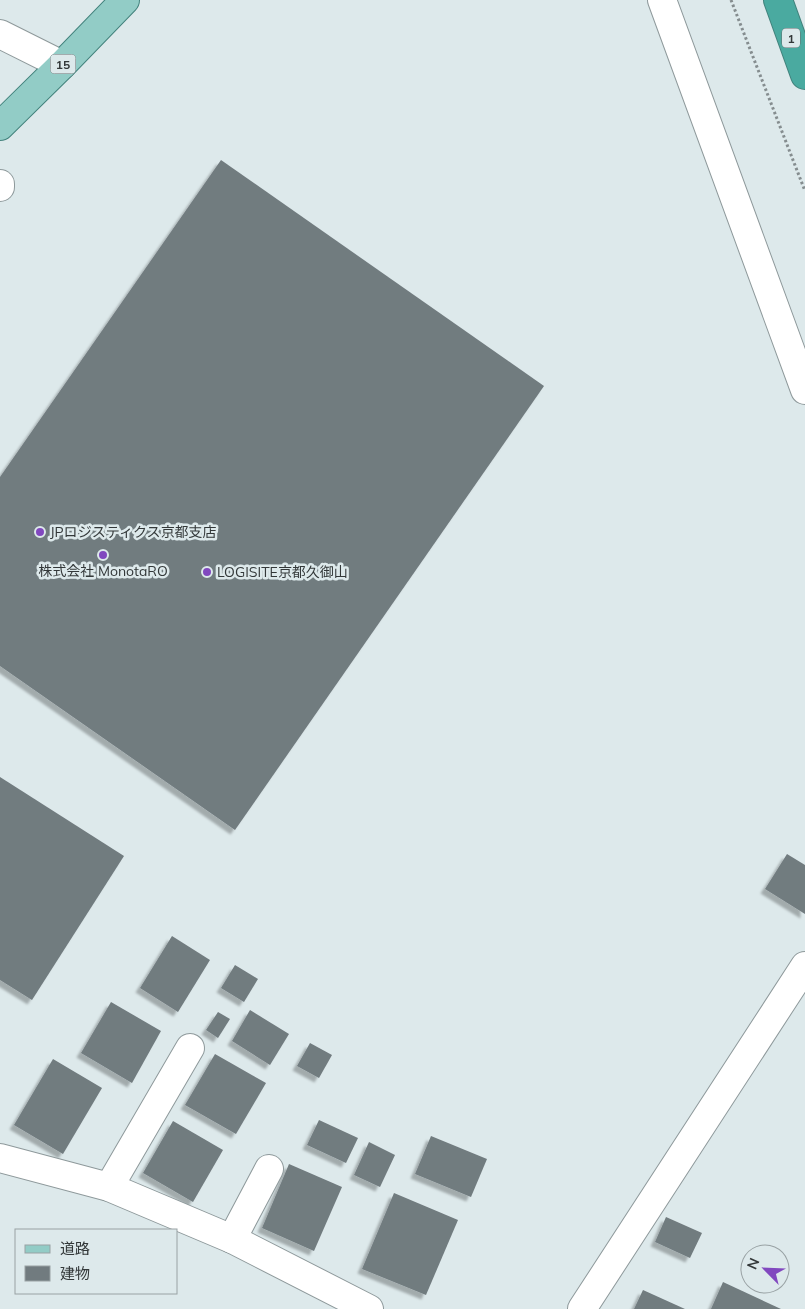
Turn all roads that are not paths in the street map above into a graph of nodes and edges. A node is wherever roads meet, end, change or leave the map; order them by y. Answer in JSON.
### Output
{"nodes":[{"id":1,"x":125,"y":0,"type":"edge"},
{"id":2,"x":662,"y":0,"type":"edge"},
{"id":3,"x":778,"y":0,"type":"edge"},
{"id":4,"x":0,"y":34,"type":"edge"},
{"id":5,"x":62,"y":65,"type":"junction"},
{"id":6,"x":805,"y":75,"type":"edge"},
{"id":7,"x":0,"y":126,"type":"edge"},
{"id":8,"x":805,"y":390,"type":"edge"},
{"id":9,"x":805,"y":966,"type":"edge"},
{"id":10,"x":190,"y":1048,"type":"dead end"},
{"id":11,"x":0,"y":1158,"type":"edge"},
{"id":12,"x":269,"y":1169,"type":"dead end"},
{"id":13,"x":109,"y":1186,"type":"junction"},
{"id":14,"x":232,"y":1239,"type":"junction"},
{"id":15,"x":369,"y":1309,"type":"edge"},
{"id":16,"x":582,"y":1309,"type":"edge"}],
"edges":[{"from":1,"to":5,"type":"main road","number":"15"},
{"from":2,"to":8,"type":"street"},
{"from":3,"to":6,"type":"highway","number":"1"},
{"from":4,"to":5,"type":"street"},
{"from":5,"to":7,"type":"main road","number":"15"},
{"from":9,"to":16,"type":"street"},
{"from":10,"to":13,"type":"street"},
{"from":11,"to":13,"type":"street"},
{"from":12,"to":14,"type":"street"},
{"from":13,"to":14,"type":"street"},
{"from":14,"to":15,"type":"street"}]}
